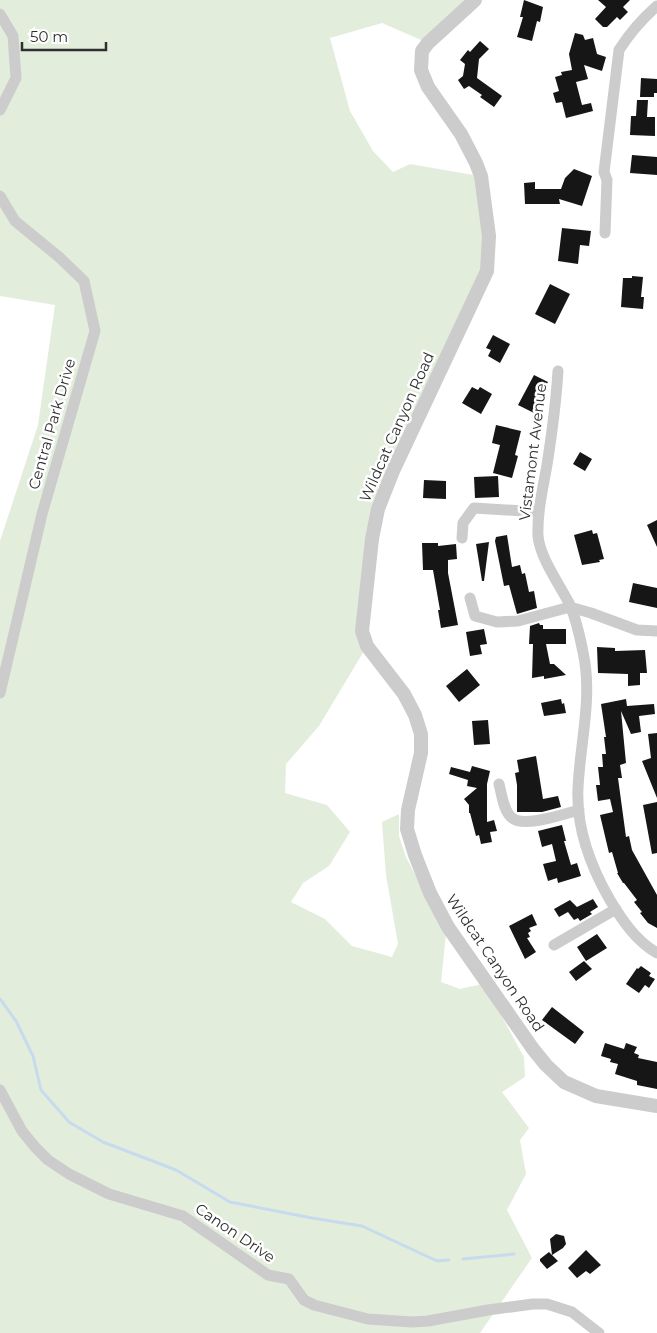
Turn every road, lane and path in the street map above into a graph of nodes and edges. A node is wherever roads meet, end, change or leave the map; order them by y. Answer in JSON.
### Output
{"nodes":[{"id":1,"x":475,"y":0,"type":"edge"},
{"id":2,"x":657,"y":6,"type":"edge"},
{"id":3,"x":0,"y":14,"type":"edge"},
{"id":4,"x":0,"y":110,"type":"edge"},
{"id":5,"x":0,"y":196,"type":"edge"},
{"id":6,"x":605,"y":233,"type":"dead end"},
{"id":7,"x":558,"y":371,"type":"dead end"},
{"id":8,"x":539,"y":512,"type":"junction"},
{"id":9,"x":462,"y":538,"type":"dead end"},
{"id":10,"x":470,"y":598,"type":"dead end"},
{"id":11,"x":570,"y":607,"type":"junction"},
{"id":12,"x":657,"y":631,"type":"edge"},
{"id":13,"x":0,"y":693,"type":"edge"},
{"id":14,"x":499,"y":784,"type":"dead end"},
{"id":15,"x":578,"y":810,"type":"junction"},
{"id":16,"x":616,"y":909,"type":"junction"},
{"id":17,"x":554,"y":945,"type":"dead end"},
{"id":18,"x":657,"y":953,"type":"edge"},
{"id":19,"x":0,"y":1090,"type":"edge"},
{"id":20,"x":657,"y":1106,"type":"edge"},
{"id":21,"x":599,"y":1333,"type":"edge"}],
"edges":[{"from":1,"to":20,"type":"street","name":"Wildcat Canyon Road"},
{"from":2,"to":6,"type":"street"},
{"from":3,"to":4,"type":"street"},
{"from":5,"to":13,"type":"street","name":"Central Park Drive"},
{"from":7,"to":8,"type":"street","name":"Vistamont Avenue"},
{"from":8,"to":9,"type":"street"},
{"from":8,"to":11,"type":"street","name":"Vistamont Avenue"},
{"from":10,"to":11,"type":"street"},
{"from":11,"to":12,"type":"street"},
{"from":11,"to":15,"type":"street","name":"Vistamont Avenue"},
{"from":14,"to":15,"type":"street"},
{"from":15,"to":16,"type":"street","name":"Vistamont Avenue"},
{"from":16,"to":17,"type":"street"},
{"from":16,"to":18,"type":"street","name":"Vistamont Avenue"},
{"from":19,"to":21,"type":"street","name":"Canon Drive"}]}
